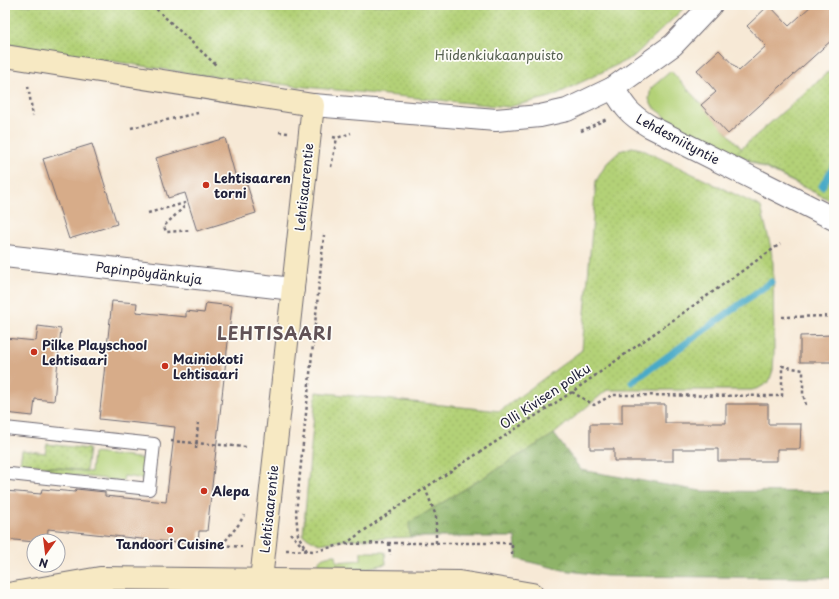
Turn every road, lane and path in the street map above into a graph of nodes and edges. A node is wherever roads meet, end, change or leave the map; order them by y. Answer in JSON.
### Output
{"nodes":[{"id":1,"x":152,"y":5,"type":"edge"},
{"id":2,"x":710,"y":5,"type":"edge"},
{"id":3,"x":5,"y":56,"type":"edge"},
{"id":4,"x":220,"y":68,"type":"dead end"},
{"id":5,"x":28,"y":86,"type":"dead end"},
{"id":6,"x":613,"y":88,"type":"junction"},
{"id":7,"x":313,"y":105,"type":"junction"},
{"id":8,"x":198,"y":113,"type":"dead end"},
{"id":9,"x":34,"y":116,"type":"dead end"},
{"id":10,"x":131,"y":128,"type":"dead end"},
{"id":11,"x":337,"y":138,"type":"dead end"},
{"id":12,"x":331,"y":173,"type":"dead end"},
{"id":13,"x":148,"y":213,"type":"dead end"},
{"id":14,"x":834,"y":219,"type":"edge"},
{"id":15,"x":191,"y":230,"type":"dead end"},
{"id":16,"x":324,"y":231,"type":"dead end"},
{"id":17,"x":780,"y":244,"type":"dead end"},
{"id":18,"x":5,"y":256,"type":"edge"},
{"id":19,"x":293,"y":289,"type":"junction"},
{"id":20,"x":834,"y":316,"type":"edge"},
{"id":21,"x":782,"y":317,"type":"dead end"},
{"id":22,"x":572,"y":392,"type":"junction"},
{"id":23,"x":806,"y":405,"type":"dead end"},
{"id":24,"x":198,"y":423,"type":"dead end"},
{"id":25,"x":5,"y":428,"type":"edge"},
{"id":26,"x":171,"y":440,"type":"dead end"},
{"id":27,"x":246,"y":447,"type":"dead end"},
{"id":28,"x":196,"y":449,"type":"dead end"},
{"id":29,"x":10,"y":474,"type":"dead end"},
{"id":30,"x":425,"y":488,"type":"junction"},
{"id":31,"x":389,"y":542,"type":"junction"},
{"id":32,"x":436,"y":543,"type":"junction"},
{"id":33,"x":345,"y":544,"type":"junction"},
{"id":34,"x":307,"y":551,"type":"dead end"},
{"id":35,"x":315,"y":551,"type":"dead end"},
{"id":36,"x":390,"y":555,"type":"dead end"},
{"id":37,"x":512,"y":556,"type":"dead end"},
{"id":38,"x":260,"y":587,"type":"edge"},
{"id":39,"x":8,"y":594,"type":"edge"},
{"id":40,"x":532,"y":594,"type":"edge"}],
"edges":[{"from":1,"to":4,"type":"path"},
{"from":2,"to":6,"type":"street"},
{"from":3,"to":7,"type":"street"},
{"from":5,"to":9,"type":"path"},
{"from":6,"to":7,"type":"street"},
{"from":6,"to":14,"type":"street","name":"Lehdesniityntie"},
{"from":7,"to":19,"type":"street","name":"Lehtisaarentie"},
{"from":8,"to":10,"type":"path"},
{"from":11,"to":12,"type":"path"},
{"from":13,"to":15,"type":"path"},
{"from":16,"to":34,"type":"path"},
{"from":17,"to":22,"type":"path","name":"Olli Kivisen polku"},
{"from":18,"to":19,"type":"street","name":"Papinpöydänkuja"},
{"from":19,"to":38,"type":"street","name":"Lehtisaarentie"},
{"from":20,"to":21,"type":"path"},
{"from":22,"to":23,"type":"path"},
{"from":22,"to":30,"type":"path","name":"Olli Kivisen polku"},
{"from":24,"to":28,"type":"path","bridge":true},
{"from":25,"to":29,"type":"lane"},
{"from":26,"to":27,"type":"path"},
{"from":30,"to":32,"type":"path"},
{"from":30,"to":33,"type":"path","name":"Olli Kivisen polku"},
{"from":31,"to":32,"type":"path"},
{"from":31,"to":33,"type":"path"},
{"from":31,"to":36,"type":"path"},
{"from":32,"to":37,"type":"path"},
{"from":33,"to":35,"type":"path","name":"Olli Kivisen polku"},
{"from":38,"to":39,"type":"street"},
{"from":38,"to":40,"type":"street"}]}
